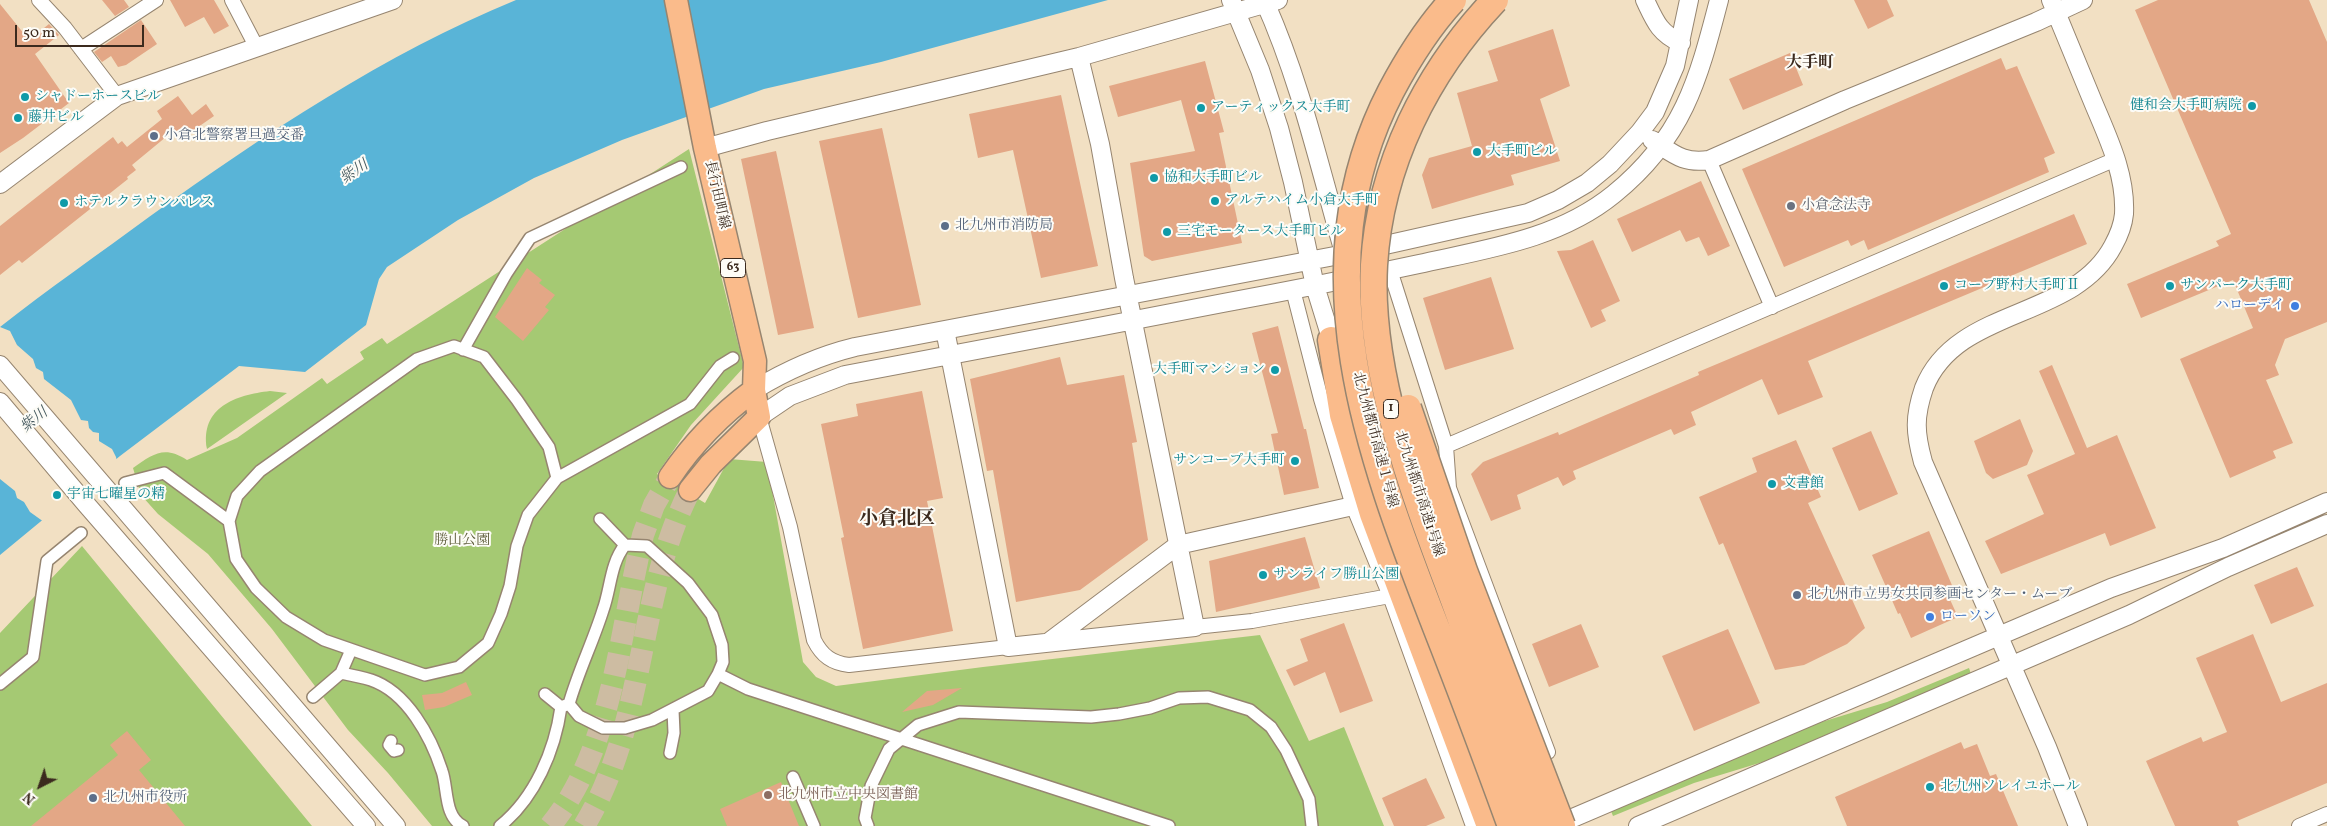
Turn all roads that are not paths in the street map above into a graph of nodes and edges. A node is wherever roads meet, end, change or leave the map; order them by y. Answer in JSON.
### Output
{"nodes":[{"id":1,"x":39,"y":0,"type":"edge"},
{"id":2,"x":156,"y":0,"type":"edge"},
{"id":3,"x":232,"y":0,"type":"edge"},
{"id":4,"x":393,"y":0,"type":"edge"},
{"id":5,"x":676,"y":0,"type":"edge"},
{"id":6,"x":1453,"y":0,"type":"edge"},
{"id":7,"x":1495,"y":0,"type":"edge"},
{"id":8,"x":1645,"y":0,"type":"edge"},
{"id":9,"x":1689,"y":0,"type":"edge"},
{"id":10,"x":1719,"y":0,"type":"edge"},
{"id":11,"x":2083,"y":0,"type":"edge"},
{"id":12,"x":1269,"y":1,"type":"edge"},
{"id":13,"x":2054,"y":6,"type":"edge"},
{"id":14,"x":1233,"y":7,"type":"edge"},
{"id":15,"x":350,"y":8,"type":"edge"},
{"id":16,"x":1681,"y":43,"type":"junction"},
{"id":17,"x":257,"y":48,"type":"junction"},
{"id":18,"x":81,"y":49,"type":"junction"},
{"id":19,"x":1079,"y":56,"type":"junction"},
{"id":20,"x":117,"y":96,"type":"junction"},
{"id":21,"x":1640,"y":132,"type":"junction"},
{"id":22,"x":1662,"y":146,"type":"junction"},
{"id":23,"x":705,"y":148,"type":"junction"},
{"id":24,"x":2116,"y":158,"type":"junction"},
{"id":25,"x":1709,"y":160,"type":"junction"},
{"id":26,"x":681,"y":167,"type":"dead end"},
{"id":27,"x":0,"y":184,"type":"edge"},
{"id":28,"x":1345,"y":254,"type":"junction"},
{"id":29,"x":1309,"y":259,"type":"junction"},
{"id":30,"x":1390,"y":270,"type":"junction"},
{"id":31,"x":1354,"y":278,"type":"junction"},
{"id":32,"x":1315,"y":286,"type":"junction"},
{"id":33,"x":1293,"y":290,"type":"junction"},
{"id":34,"x":1128,"y":296,"type":"junction"},
{"id":35,"x":1772,"y":307,"type":"junction"},
{"id":36,"x":1132,"y":320,"type":"junction"},
{"id":37,"x":1367,"y":322,"type":"junction"},
{"id":38,"x":946,"y":330,"type":"junction"},
{"id":39,"x":1331,"y":340,"type":"junction"},
{"id":40,"x":463,"y":350,"type":"junction"},
{"id":41,"x":950,"y":354,"type":"junction"},
{"id":42,"x":733,"y":358,"type":"dead end"},
{"id":43,"x":0,"y":365,"type":"edge"},
{"id":44,"x":754,"y":390,"type":"junction"},
{"id":45,"x":0,"y":402,"type":"edge"},
{"id":46,"x":759,"y":417,"type":"junction"},
{"id":47,"x":1446,"y":446,"type":"junction"},
{"id":48,"x":562,"y":475,"type":"junction"},
{"id":49,"x":670,"y":478,"type":"tunnel mouth"},
{"id":50,"x":574,"y":482,"type":"dead end"},
{"id":51,"x":125,"y":483,"type":"dead end"},
{"id":52,"x":690,"y":490,"type":"tunnel mouth"},
{"id":53,"x":2327,"y":502,"type":"edge"},
{"id":54,"x":1353,"y":506,"type":"junction"},
{"id":55,"x":600,"y":519,"type":"dead end"},
{"id":56,"x":230,"y":521,"type":"junction"},
{"id":57,"x":2327,"y":524,"type":"edge"},
{"id":58,"x":81,"y":533,"type":"dead end"},
{"id":59,"x":625,"y":545,"type":"junction"},
{"id":60,"x":1178,"y":545,"type":"junction"},
{"id":61,"x":1390,"y":596,"type":"junction"},
{"id":62,"x":1195,"y":627,"type":"junction"},
{"id":63,"x":1999,"y":636,"type":"junction"},
{"id":64,"x":1049,"y":642,"type":"junction"},
{"id":65,"x":1008,"y":648,"type":"junction"},
{"id":66,"x":351,"y":650,"type":"junction"},
{"id":67,"x":2012,"y":666,"type":"junction"},
{"id":68,"x":341,"y":673,"type":"junction"},
{"id":69,"x":718,"y":674,"type":"junction"},
{"id":70,"x":0,"y":684,"type":"edge"},
{"id":71,"x":545,"y":694,"type":"dead end"},
{"id":72,"x":313,"y":696,"type":"dead end"},
{"id":73,"x":565,"y":706,"type":"junction"},
{"id":74,"x":673,"y":710,"type":"junction"},
{"id":75,"x":900,"y":740,"type":"junction"},
{"id":76,"x":670,"y":753,"type":"dead end"},
{"id":77,"x":794,"y":777,"type":"dead end"},
{"id":78,"x":2327,"y":814,"type":"edge"},
{"id":79,"x":1567,"y":822,"type":"edge"},
{"id":80,"x":366,"y":826,"type":"edge"},
{"id":81,"x":396,"y":826,"type":"edge"},
{"id":82,"x":463,"y":826,"type":"edge"},
{"id":83,"x":500,"y":826,"type":"edge"},
{"id":84,"x":814,"y":826,"type":"edge"},
{"id":85,"x":868,"y":826,"type":"edge"},
{"id":86,"x":1169,"y":826,"type":"edge"},
{"id":87,"x":1312,"y":826,"type":"edge"},
{"id":88,"x":1473,"y":826,"type":"edge"},
{"id":89,"x":1490,"y":826,"type":"edge"},
{"id":90,"x":1497,"y":826,"type":"edge"},
{"id":91,"x":1512,"y":826,"type":"edge"},
{"id":92,"x":1537,"y":826,"type":"edge"},
{"id":93,"x":1552,"y":826,"type":"edge"},
{"id":94,"x":1638,"y":826,"type":"edge"},
{"id":95,"x":2078,"y":826,"type":"edge"},
{"id":96,"x":2300,"y":826,"type":"edge"}],
"edges":[{"from":1,"to":18,"type":"street"},
{"from":2,"to":18,"type":"street"},
{"from":3,"to":17,"type":"street"},
{"from":4,"to":15,"type":"street"},
{"from":5,"to":23,"type":"main road","name":"長行田町線","number":"63"},
{"from":6,"to":91,"type":"highway","name":"北九州都市高速１号線","number":"1","bridge":true},
{"from":7,"to":92,"type":"highway","name":"北九州都市高速1号線","number":"1","bridge":true},
{"from":8,"to":16,"type":"street"},
{"from":9,"to":16,"type":"street"},
{"from":10,"to":22,"type":"street"},
{"from":11,"to":13,"type":"street"},
{"from":12,"to":14,"type":"street"},
{"from":12,"to":28,"type":"street"},
{"from":13,"to":24,"type":"street"},
{"from":13,"to":25,"type":"street"},
{"from":14,"to":19,"type":"street"},
{"from":14,"to":29,"type":"street"},
{"from":15,"to":17,"type":"street"},
{"from":16,"to":21,"type":"street"},
{"from":17,"to":20,"type":"street"},
{"from":18,"to":20,"type":"street"},
{"from":19,"to":23,"type":"street"},
{"from":19,"to":34,"type":"street"},
{"from":20,"to":27,"type":"street"},
{"from":21,"to":22,"type":"street"},
{"from":21,"to":28,"type":"street"},
{"from":22,"to":25,"type":"street"},
{"from":22,"to":30,"type":"street"},
{"from":23,"to":44,"type":"main road","name":"長行田町線","number":"63"},
{"from":24,"to":35,"type":"street"},
{"from":24,"to":63,"type":"street"},
{"from":25,"to":35,"type":"street"},
{"from":26,"to":40,"type":"street"},
{"from":28,"to":29,"type":"street"},
{"from":28,"to":31,"type":"street"},
{"from":29,"to":32,"type":"street"},
{"from":29,"to":34,"type":"street"},
{"from":30,"to":31,"type":"street"},
{"from":30,"to":47,"type":"street"},
{"from":31,"to":32,"type":"street"},
{"from":31,"to":37,"type":"street"},
{"from":32,"to":33,"type":"street"},
{"from":32,"to":39,"type":"street"},
{"from":33,"to":36,"type":"street"},
{"from":33,"to":54,"type":"street"},
{"from":34,"to":36,"type":"street"},
{"from":34,"to":38,"type":"street"},
{"from":35,"to":47,"type":"street"},
{"from":36,"to":41,"type":"street"},
{"from":36,"to":60,"type":"street"},
{"from":37,"to":79,"type":"highway","bridge":true},
{"from":37,"to":93,"type":"street"},
{"from":38,"to":41,"type":"street"},
{"from":38,"to":44,"type":"street"},
{"from":39,"to":89,"type":"highway"},
{"from":39,"to":90,"type":"street"},
{"from":40,"to":48,"type":"street"},
{"from":40,"to":56,"type":"street"},
{"from":41,"to":46,"type":"street"},
{"from":41,"to":65,"type":"street"},
{"from":42,"to":48,"type":"street"},
{"from":43,"to":81,"type":"street"},
{"from":44,"to":46,"type":"main road","name":"長行田町線","number":"63"},
{"from":44,"to":49,"type":"main road"},
{"from":45,"to":80,"type":"street"},
{"from":46,"to":52,"type":"main road"},
{"from":46,"to":65,"type":"street"},
{"from":47,"to":79,"type":"street"},
{"from":48,"to":50,"type":"street"},
{"from":48,"to":66,"type":"street"},
{"from":51,"to":56,"type":"street"},
{"from":53,"to":63,"type":"street"},
{"from":54,"to":60,"type":"street"},
{"from":54,"to":61,"type":"street"},
{"from":55,"to":59,"type":"street"},
{"from":56,"to":66,"type":"street"},
{"from":57,"to":67,"type":"street"},
{"from":58,"to":70,"type":"street"},
{"from":59,"to":69,"type":"street"},
{"from":59,"to":73,"type":"street"},
{"from":60,"to":62,"type":"street"},
{"from":60,"to":64,"type":"street"},
{"from":61,"to":62,"type":"street"},
{"from":61,"to":88,"type":"street"},
{"from":62,"to":64,"type":"street"},
{"from":63,"to":67,"type":"street"},
{"from":63,"to":79,"type":"street"},
{"from":64,"to":65,"type":"street"},
{"from":66,"to":68,"type":"street"},
{"from":67,"to":94,"type":"street"},
{"from":67,"to":95,"type":"street"},
{"from":68,"to":72,"type":"street"},
{"from":68,"to":82,"type":"street"},
{"from":69,"to":74,"type":"street"},
{"from":69,"to":75,"type":"street"},
{"from":71,"to":73,"type":"street"},
{"from":73,"to":74,"type":"street"},
{"from":73,"to":83,"type":"street"},
{"from":74,"to":76,"type":"street"},
{"from":75,"to":85,"type":"street"},
{"from":75,"to":86,"type":"street"},
{"from":75,"to":87,"type":"street"},
{"from":77,"to":84,"type":"street"},
{"from":78,"to":96,"type":"street"},
{"from":79,"to":93,"type":"street"}]}
